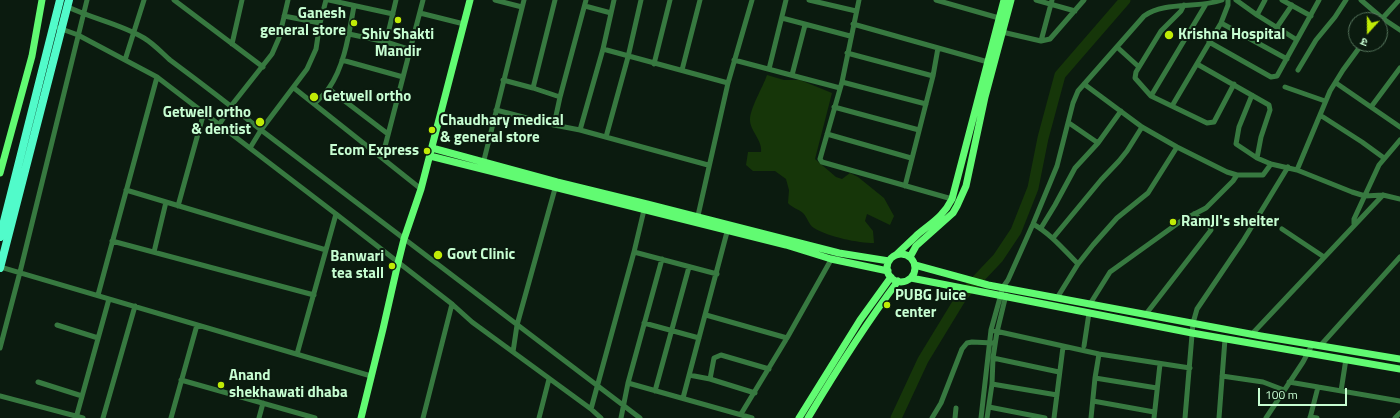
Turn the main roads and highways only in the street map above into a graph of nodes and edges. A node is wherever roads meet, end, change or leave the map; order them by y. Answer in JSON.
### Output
{"nodes":[{"id":1,"x":60,"y":0,"type":"edge"},
{"id":2,"x":68,"y":4,"type":"edge"},
{"id":3,"x":58,"y":27,"type":"junction"},
{"id":4,"x":3,"y":214,"type":"edge"},
{"id":5,"x":0,"y":238,"type":"edge"},
{"id":6,"x":0,"y":268,"type":"edge"}],
"edges":[{"from":1,"to":3,"type":"main road"},
{"from":2,"to":3,"type":"main road"},
{"from":3,"to":4,"type":"main road"},
{"from":3,"to":6,"type":"main road"},
{"from":4,"to":5,"type":"main road"}]}
